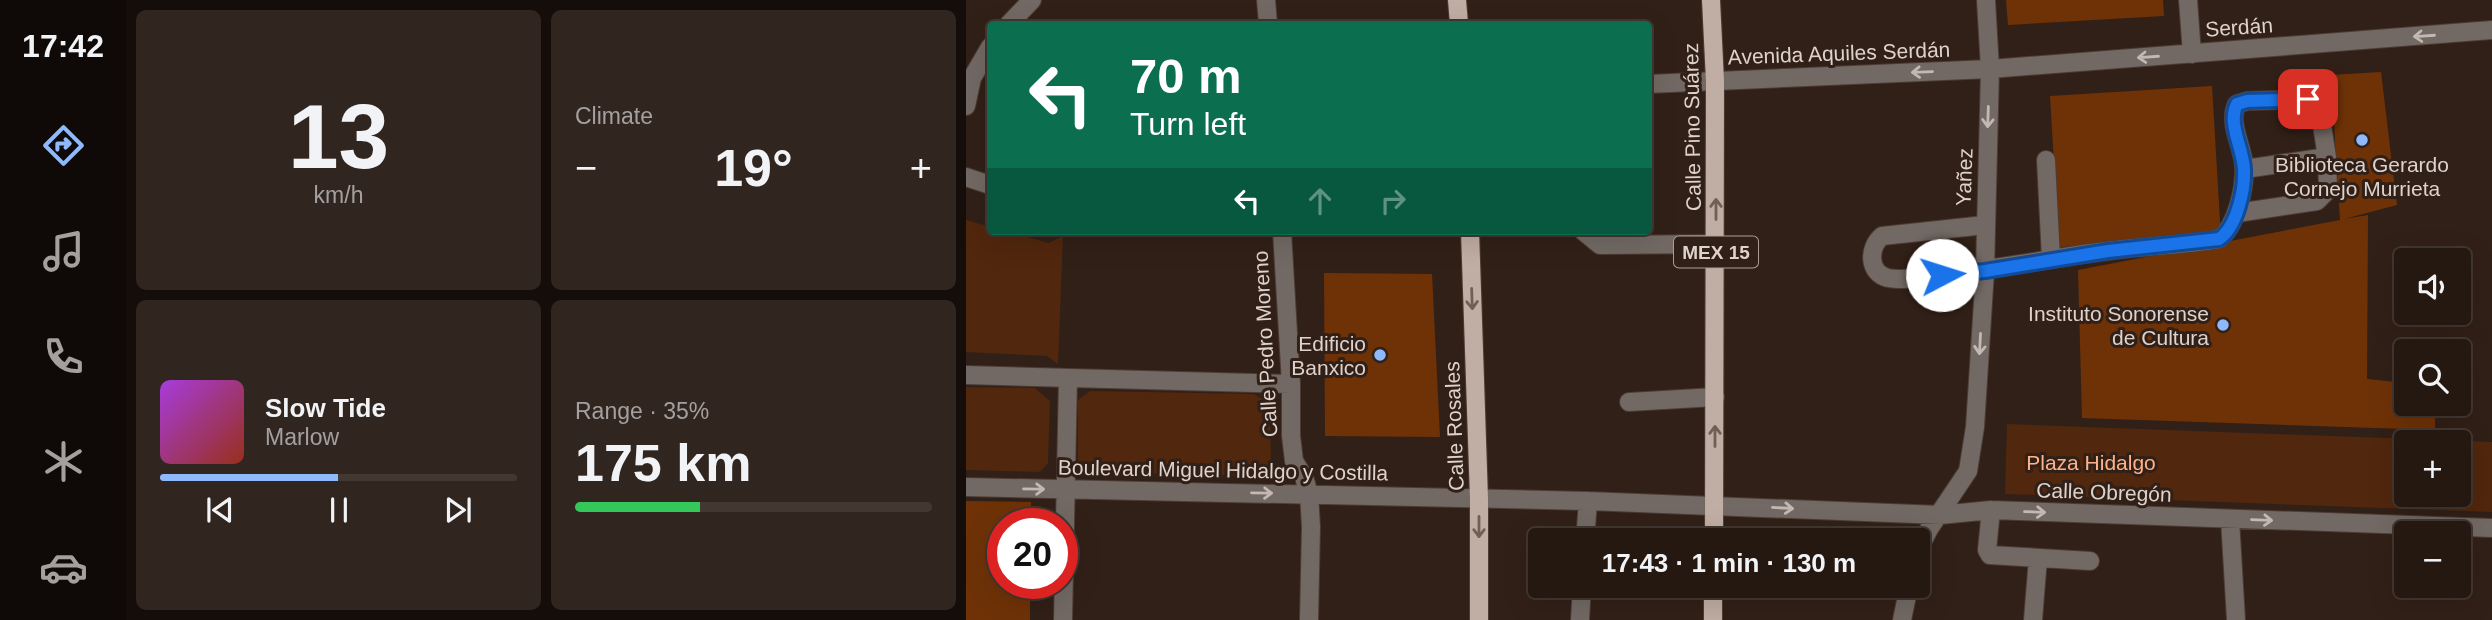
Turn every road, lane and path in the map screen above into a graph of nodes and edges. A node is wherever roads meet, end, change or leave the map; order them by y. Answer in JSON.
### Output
{"nodes":[{"id":1,"x":1032,"y":0,"type":"edge"},
{"id":2,"x":1266,"y":0,"type":"edge"},
{"id":3,"x":1457,"y":0,"type":"edge"},
{"id":4,"x":1711,"y":0,"type":"edge"},
{"id":5,"x":1986,"y":0,"type":"edge"},
{"id":6,"x":2188,"y":0,"type":"edge"},
{"id":7,"x":1012,"y":21,"type":"edge"},
{"id":8,"x":1268,"y":21,"type":"edge"},
{"id":9,"x":1459,"y":21,"type":"edge"},
{"id":10,"x":2492,"y":30,"type":"edge"},
{"id":11,"x":987,"y":52,"type":"edge"},
{"id":12,"x":2192,"y":54,"type":"junction"},
{"id":13,"x":1990,"y":69,"type":"junction"},
{"id":14,"x":1715,"y":81,"type":"junction"},
{"id":15,"x":1652,"y":84,"type":"edge"},
{"id":16,"x":966,"y":106,"type":"edge"},
{"id":17,"x":2327,"y":156,"type":"junction"},
{"id":18,"x":2046,"y":160,"type":"dead end"},
{"id":19,"x":2245,"y":169,"type":"junction"},
{"id":20,"x":966,"y":177,"type":"edge"},
{"id":21,"x":987,"y":184,"type":"edge"},
{"id":22,"x":2237,"y":213,"type":"junction"},
{"id":23,"x":1985,"y":225,"type":"junction"},
{"id":24,"x":1282,"y":235,"type":"edge"},
{"id":25,"x":1470,"y":235,"type":"edge"},
{"id":26,"x":1588,"y":235,"type":"edge"},
{"id":27,"x":1716,"y":244,"type":"junction"},
{"id":28,"x":2051,"y":259,"type":"junction"},
{"id":29,"x":1985,"y":271,"type":"junction"},
{"id":30,"x":966,"y":375,"type":"edge"},
{"id":31,"x":1068,"y":378,"type":"junction"},
{"id":32,"x":1291,"y":384,"type":"junction"},
{"id":33,"x":1715,"y":397,"type":"junction"},
{"id":34,"x":1629,"y":402,"type":"dead end"},
{"id":35,"x":966,"y":487,"type":"edge"},
{"id":36,"x":1066,"y":490,"type":"junction"},
{"id":37,"x":1309,"y":494,"type":"junction"},
{"id":38,"x":1479,"y":499,"type":"junction"},
{"id":39,"x":1588,"y":501,"type":"junction"},
{"id":40,"x":1715,"y":505,"type":"junction"},
{"id":41,"x":1992,"y":510,"type":"junction"},
{"id":42,"x":1940,"y":515,"type":"junction"},
{"id":43,"x":2230,"y":519,"type":"junction"},
{"id":44,"x":1586,"y":528,"type":"edge"},
{"id":45,"x":1714,"y":528,"type":"edge"},
{"id":46,"x":1930,"y":528,"type":"edge"},
{"id":47,"x":2492,"y":528,"type":"edge"},
{"id":48,"x":2038,"y":558,"type":"junction"},
{"id":49,"x":2090,"y":561,"type":"dead end"},
{"id":50,"x":1581,"y":598,"type":"edge"},
{"id":51,"x":1713,"y":598,"type":"edge"},
{"id":52,"x":1907,"y":598,"type":"edge"},
{"id":53,"x":1063,"y":620,"type":"edge"},
{"id":54,"x":1309,"y":620,"type":"edge"},
{"id":55,"x":1479,"y":620,"type":"edge"},
{"id":56,"x":1580,"y":620,"type":"edge"},
{"id":57,"x":1713,"y":620,"type":"edge"},
{"id":58,"x":1902,"y":620,"type":"edge"},
{"id":59,"x":2033,"y":620,"type":"edge"},
{"id":60,"x":2236,"y":620,"type":"edge"}],
"edges":[{"from":1,"to":7,"type":"street"},
{"from":2,"to":8,"type":"street"},
{"from":3,"to":9,"type":"main road"},
{"from":4,"to":14,"type":"main road","name":"Calle Pino Suárez","number":"MEX 15"},
{"from":5,"to":13,"type":"street","name":"Yañez"},
{"from":6,"to":12,"type":"street"},
{"from":10,"to":12,"type":"street","name":"Serdán","one_way":true},
{"from":11,"to":16,"type":"street"},
{"from":12,"to":13,"type":"street","name":"Serdán","one_way":true},
{"from":13,"to":14,"type":"street","name":"Avenida Aquiles Serdán","one_way":true},
{"from":13,"to":23,"type":"street","name":"Yañez","one_way":true},
{"from":14,"to":15,"type":"street","name":"Avenida Aquiles Serdán"},
{"from":27,"to":14,"type":"main road","name":"Calle Pino Suárez","number":"MEX 15","one_way":true},
{"from":17,"to":19,"type":"street"},
{"from":17,"to":19,"type":"street"},
{"from":17,"to":22,"type":"street"},
{"from":18,"to":28,"type":"street"},
{"from":19,"to":22,"type":"street"},
{"from":20,"to":21,"type":"street"},
{"from":22,"to":28,"type":"street"},
{"from":23,"to":29,"type":"street","name":"Yañez"},
{"from":23,"to":29,"type":"street"},
{"from":24,"to":32,"type":"street","name":"Calle Pedro Moreno"},
{"from":25,"to":38,"type":"main road","name":"Calle Rosales","one_way":true},
{"from":26,"to":27,"type":"street"},
{"from":27,"to":33,"type":"main road","name":"Calle Pino Suárez","number":"MEX 15"},
{"from":28,"to":29,"type":"street"},
{"from":29,"to":42,"type":"street","name":"Yañez","one_way":true},
{"from":30,"to":31,"type":"street"},
{"from":31,"to":32,"type":"street"},
{"from":31,"to":36,"type":"street"},
{"from":32,"to":37,"type":"street","name":"Calle Pedro Moreno"},
{"from":33,"to":34,"type":"street"},
{"from":40,"to":33,"type":"main road","name":"Calle Pino Suárez","number":"MEX 15","one_way":true},
{"from":35,"to":36,"type":"street","name":"Boulevard Miguel Hidalgo y Costilla","one_way":true},
{"from":36,"to":37,"type":"street","name":"Boulevard Miguel Hidalgo y Costilla","one_way":true},
{"from":36,"to":53,"type":"street"},
{"from":37,"to":38,"type":"street","name":"Boulevard Miguel Hidalgo y Costilla"},
{"from":37,"to":54,"type":"street","name":"Calle Pedro Moreno"},
{"from":38,"to":39,"type":"street","name":"Boulevard Miguel Hidalgo y Costilla"},
{"from":38,"to":55,"type":"main road","name":"Calle Rosales","one_way":true},
{"from":39,"to":40,"type":"street","name":"Calle Obregón"},
{"from":39,"to":44,"type":"street"},
{"from":40,"to":42,"type":"street","name":"Calle Obregón","one_way":true},
{"from":40,"to":45,"type":"main road","number":"MEX 15"},
{"from":41,"to":42,"type":"street","name":"Calle Obregón"},
{"from":41,"to":43,"type":"street","name":"Calle Obregón","one_way":true},
{"from":41,"to":48,"type":"street"},
{"from":42,"to":46,"type":"street","name":"Yañez"},
{"from":43,"to":47,"type":"street","name":"Calle Obregón","one_way":true},
{"from":43,"to":60,"type":"street"},
{"from":48,"to":49,"type":"street"},
{"from":48,"to":59,"type":"street"},
{"from":50,"to":56,"type":"street"},
{"from":51,"to":57,"type":"main road"},
{"from":52,"to":58,"type":"street"}]}
